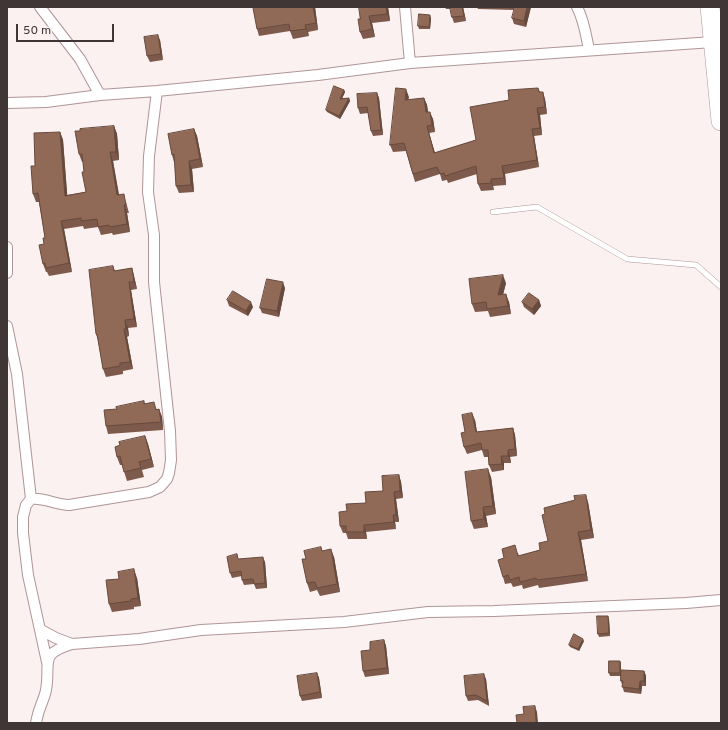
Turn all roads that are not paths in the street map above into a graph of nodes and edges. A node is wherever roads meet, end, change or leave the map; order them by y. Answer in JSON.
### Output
{"nodes":[{"id":1,"x":40,"y":7,"type":"edge"},
{"id":2,"x":405,"y":7,"type":"edge"},
{"id":3,"x":578,"y":7,"type":"edge"},
{"id":4,"x":710,"y":7,"type":"edge"},
{"id":5,"x":713,"y":42,"type":"junction"},
{"id":6,"x":589,"y":50,"type":"junction"},
{"id":7,"x":410,"y":63,"type":"junction"},
{"id":8,"x":157,"y":91,"type":"junction"},
{"id":9,"x":100,"y":95,"type":"junction"},
{"id":10,"x":7,"y":104,"type":"edge"},
{"id":11,"x":721,"y":115,"type":"edge"},
{"id":12,"x":721,"y":121,"type":"edge"},
{"id":13,"x":493,"y":212,"type":"dead end"},
{"id":14,"x":7,"y":247,"type":"edge"},
{"id":15,"x":7,"y":273,"type":"edge"},
{"id":16,"x":721,"y":287,"type":"edge"},
{"id":17,"x":7,"y":326,"type":"edge"},
{"id":18,"x":31,"y":499,"type":"junction"},
{"id":19,"x":721,"y":600,"type":"edge"},
{"id":20,"x":41,"y":630,"type":"junction"},
{"id":21,"x":72,"y":644,"type":"junction"},
{"id":22,"x":47,"y":662,"type":"junction"},
{"id":23,"x":36,"y":723,"type":"edge"}],
"edges":[{"from":1,"to":9,"type":"street"},
{"from":2,"to":7,"type":"street"},
{"from":3,"to":6,"type":"street"},
{"from":4,"to":5,"type":"highway"},
{"from":5,"to":6,"type":"street"},
{"from":5,"to":11,"type":"highway"},
{"from":6,"to":7,"type":"street"},
{"from":7,"to":8,"type":"street"},
{"from":8,"to":9,"type":"street"},
{"from":8,"to":18,"type":"street"},
{"from":9,"to":10,"type":"street"},
{"from":11,"to":12,"type":"highway"},
{"from":13,"to":16,"type":"lane"},
{"from":14,"to":15,"type":"street"},
{"from":17,"to":18,"type":"street"},
{"from":18,"to":20,"type":"street"},
{"from":19,"to":21,"type":"street"},
{"from":20,"to":21,"type":"street"},
{"from":20,"to":22,"type":"street"},
{"from":21,"to":22,"type":"street"},
{"from":22,"to":23,"type":"street"}]}
